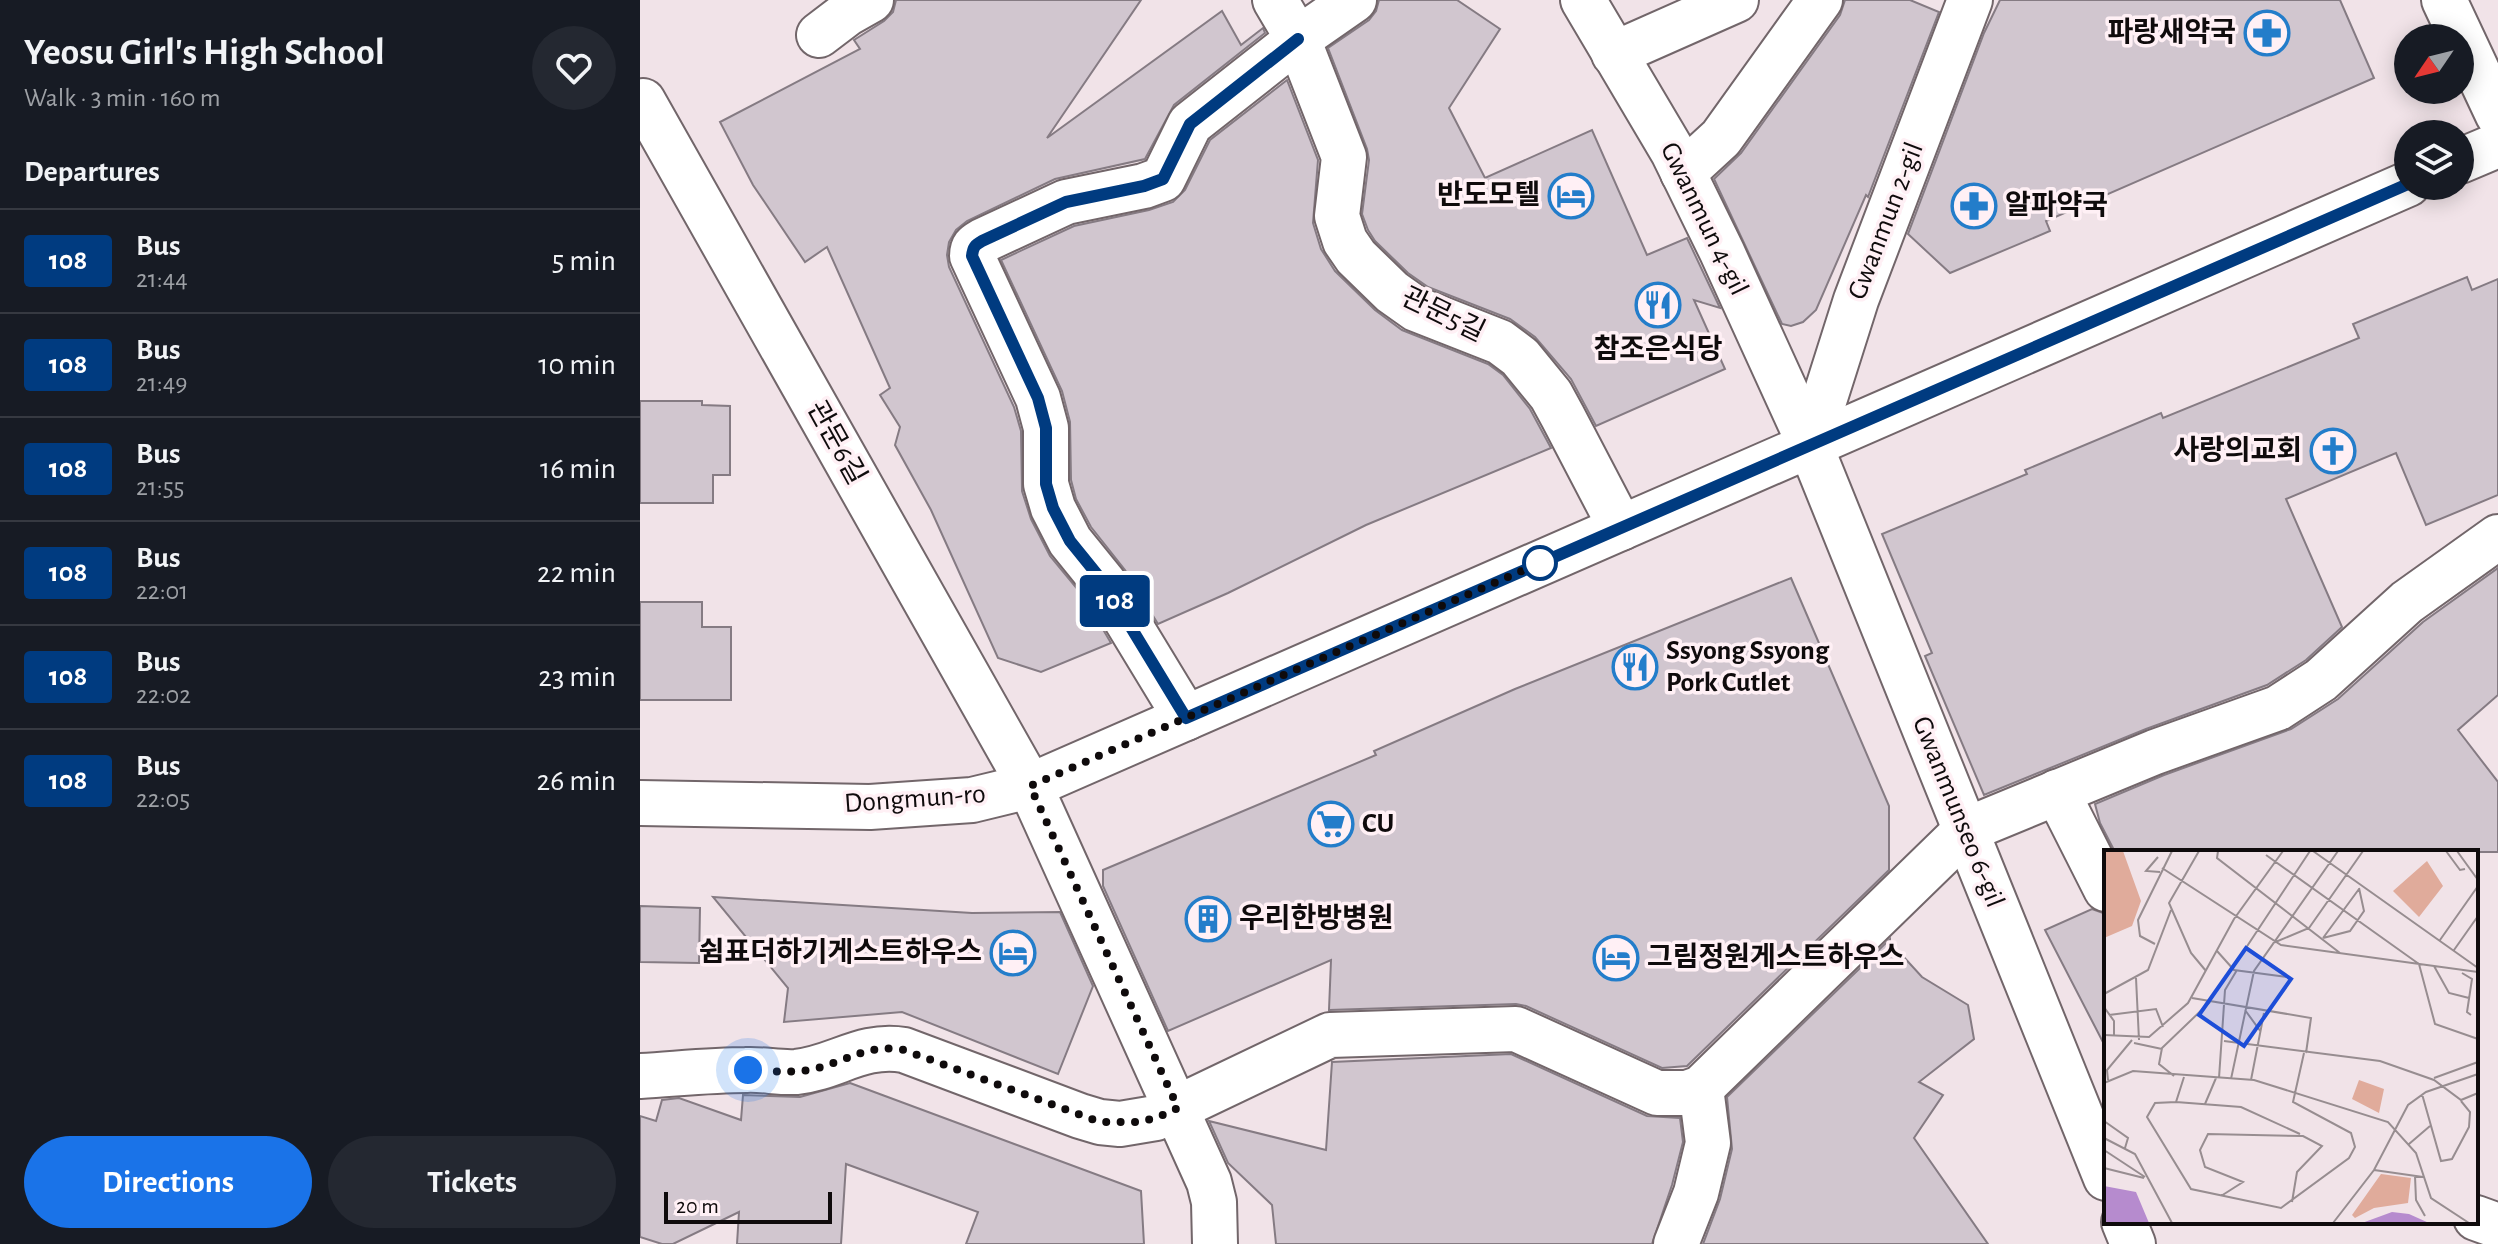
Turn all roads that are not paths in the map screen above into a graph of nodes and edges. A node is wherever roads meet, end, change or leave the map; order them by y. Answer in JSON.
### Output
{"nodes":[{"id":1,"x":871,"y":0,"type":"edge"},
{"id":2,"x":1275,"y":0,"type":"edge"},
{"id":3,"x":1354,"y":0,"type":"edge"},
{"id":4,"x":1583,"y":0,"type":"edge"},
{"id":5,"x":1736,"y":0,"type":"edge"},
{"id":6,"x":1820,"y":0,"type":"edge"},
{"id":7,"x":1970,"y":0,"type":"edge"},
{"id":8,"x":2444,"y":0,"type":"edge"},
{"id":9,"x":819,"y":35,"type":"dead end"},
{"id":10,"x":1298,"y":39,"type":"junction"},
{"id":11,"x":1614,"y":54,"type":"junction"},
{"id":12,"x":643,"y":101,"type":"dead end"},
{"id":13,"x":2498,"y":115,"type":"edge"},
{"id":14,"x":2498,"y":145,"type":"edge"},
{"id":15,"x":2474,"y":155,"type":"edge"},
{"id":16,"x":1683,"y":173,"type":"junction"},
{"id":17,"x":2394,"y":190,"type":"edge"},
{"id":18,"x":1810,"y":445,"type":"junction"},
{"id":19,"x":1621,"y":528,"type":"junction"},
{"id":20,"x":2498,"y":537,"type":"edge"},
{"id":21,"x":1186,"y":718,"type":"junction"},
{"id":22,"x":1030,"y":786,"type":"junction"},
{"id":23,"x":2057,"y":792,"type":"junction"},
{"id":24,"x":640,"y":803,"type":"edge"},
{"id":25,"x":1966,"y":830,"type":"junction"},
{"id":26,"x":2104,"y":885,"type":"edge"},
{"id":27,"x":640,"y":1076,"type":"edge"},
{"id":28,"x":1701,"y":1088,"type":"junction"},
{"id":29,"x":1178,"y":1108,"type":"junction"},
{"id":30,"x":2104,"y":1173,"type":"edge"},
{"id":31,"x":2478,"y":1219,"type":"edge"},
{"id":32,"x":2125,"y":1224,"type":"edge"},
{"id":33,"x":2498,"y":1226,"type":"edge"},
{"id":34,"x":1212,"y":1242,"type":"edge"},
{"id":35,"x":1676,"y":1244,"type":"edge"},
{"id":36,"x":2133,"y":1244,"type":"edge"}],
"edges":[{"from":1,"to":9,"type":"street"},
{"from":2,"to":10,"type":"street","name":"관문5길"},
{"from":3,"to":10,"type":"street"},
{"from":4,"to":11,"type":"street","name":"Gwanmun 4-gil"},
{"from":5,"to":11,"type":"street"},
{"from":6,"to":16,"type":"street"},
{"from":7,"to":18,"type":"street","name":"Gwanmun 2-gil"},
{"from":8,"to":13,"type":"street"},
{"from":10,"to":19,"type":"street","name":"관문5길"},
{"from":10,"to":21,"type":"street"},
{"from":11,"to":16,"type":"street","name":"Gwanmun 4-gil"},
{"from":12,"to":22,"type":"street","name":"관문6길"},
{"from":14,"to":15,"type":"street"},
{"from":16,"to":18,"type":"street","name":"Gwanmun 4-gil"},
{"from":17,"to":18,"type":"street","name":"Dongmun-ro"},
{"from":18,"to":19,"type":"street","name":"Dongmun-ro"},
{"from":18,"to":25,"type":"street","name":"Gwanmunseo 6-gil"},
{"from":19,"to":21,"type":"street","name":"Dongmun-ro"},
{"from":20,"to":23,"type":"street"},
{"from":21,"to":22,"type":"street","name":"Dongmun-ro"},
{"from":22,"to":24,"type":"street","name":"Dongmun-ro"},
{"from":22,"to":29,"type":"street","name":"관문6길"},
{"from":23,"to":25,"type":"street"},
{"from":23,"to":26,"type":"street"},
{"from":25,"to":28,"type":"street"},
{"from":25,"to":30,"type":"street","name":"Gwanmunseo 6-gil"},
{"from":27,"to":29,"type":"street"},
{"from":28,"to":29,"type":"street"},
{"from":28,"to":35,"type":"street"},
{"from":29,"to":34,"type":"street","name":"관문6길"},
{"from":31,"to":33,"type":"street"},
{"from":32,"to":36,"type":"street"}]}
